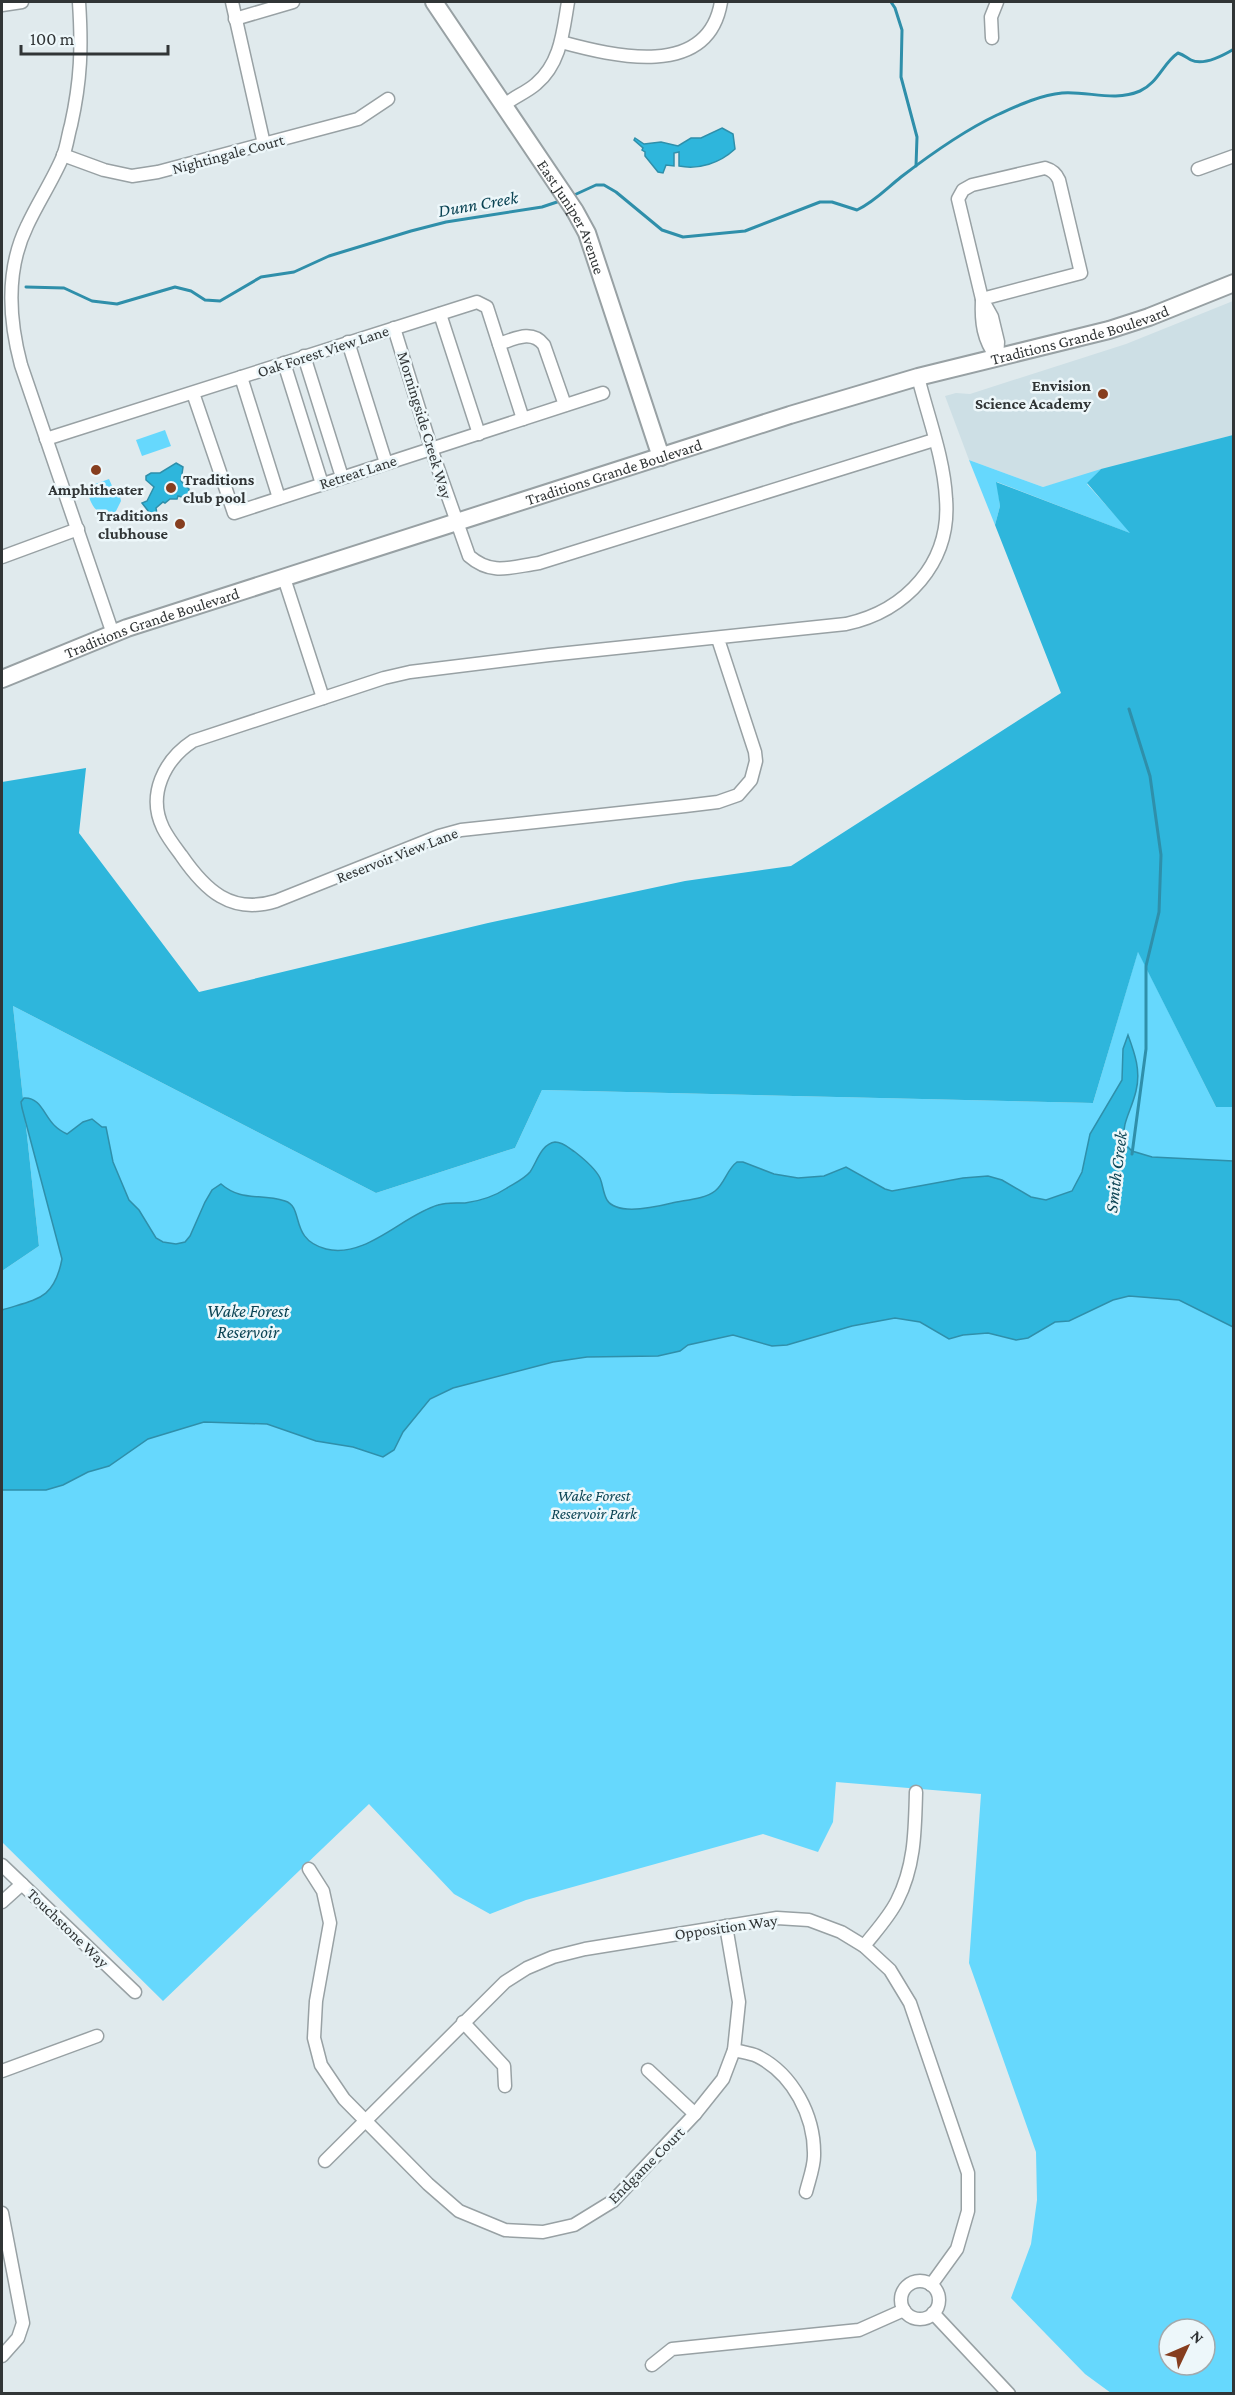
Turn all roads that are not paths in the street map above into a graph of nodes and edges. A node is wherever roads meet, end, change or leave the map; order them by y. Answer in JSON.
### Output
{"nodes":[{"id":1,"x":22,"y":2,"type":"edge"},
{"id":2,"x":79,"y":2,"type":"edge"},
{"id":3,"x":232,"y":2,"type":"edge"},
{"id":4,"x":293,"y":2,"type":"edge"},
{"id":5,"x":434,"y":2,"type":"edge"},
{"id":6,"x":568,"y":2,"type":"edge"},
{"id":7,"x":721,"y":2,"type":"edge"},
{"id":8,"x":997,"y":2,"type":"edge"},
{"id":9,"x":2,"y":5,"type":"edge"},
{"id":10,"x":235,"y":19,"type":"junction"},
{"id":11,"x":992,"y":38,"type":"dead end"},
{"id":12,"x":561,"y":42,"type":"junction"},
{"id":13,"x":388,"y":99,"type":"dead end"},
{"id":14,"x":504,"y":105,"type":"junction"},
{"id":15,"x":264,"y":144,"type":"junction"},
{"id":16,"x":63,"y":155,"type":"junction"},
{"id":17,"x":1233,"y":156,"type":"edge"},
{"id":18,"x":1198,"y":170,"type":"dead end"},
{"id":19,"x":1233,"y":283,"type":"edge"},
{"id":20,"x":982,"y":299,"type":"junction"},
{"id":21,"x":440,"y":314,"type":"junction"},
{"id":22,"x":394,"y":328,"type":"junction"},
{"id":23,"x":348,"y":342,"type":"junction"},
{"id":24,"x":499,"y":344,"type":"junction"},
{"id":25,"x":303,"y":356,"type":"junction"},
{"id":26,"x":997,"y":358,"type":"junction"},
{"id":27,"x":284,"y":363,"type":"junction"},
{"id":28,"x":241,"y":377,"type":"junction"},
{"id":29,"x":918,"y":377,"type":"junction"},
{"id":30,"x":193,"y":393,"type":"junction"},
{"id":31,"x":603,"y":393,"type":"dead end"},
{"id":32,"x":565,"y":405,"type":"junction"},
{"id":33,"x":523,"y":419,"type":"junction"},
{"id":34,"x":479,"y":434,"type":"junction"},
{"id":35,"x":46,"y":439,"type":"junction"},
{"id":36,"x":934,"y":440,"type":"junction"},
{"id":37,"x":431,"y":448,"type":"junction"},
{"id":38,"x":661,"y":457,"type":"junction"},
{"id":39,"x":387,"y":463,"type":"junction"},
{"id":40,"x":342,"y":477,"type":"junction"},
{"id":41,"x":322,"y":484,"type":"junction"},
{"id":42,"x":279,"y":498,"type":"junction"},
{"id":43,"x":456,"y":523,"type":"junction"},
{"id":44,"x":78,"y":530,"type":"junction"},
{"id":45,"x":2,"y":557,"type":"edge"},
{"id":46,"x":284,"y":578,"type":"junction"},
{"id":47,"x":113,"y":634,"type":"junction"},
{"id":48,"x":718,"y":639,"type":"junction"},
{"id":49,"x":2,"y":679,"type":"edge"},
{"id":50,"x":323,"y":698,"type":"junction"},
{"id":51,"x":916,"y":1792,"type":"dead end"},
{"id":52,"x":2,"y":1865,"type":"edge"},
{"id":53,"x":309,"y":1869,"type":"dead end"},
{"id":54,"x":22,"y":1884,"type":"junction"},
{"id":55,"x":2,"y":1902,"type":"edge"},
{"id":56,"x":726,"y":1926,"type":"junction"},
{"id":57,"x":864,"y":1946,"type":"junction"},
{"id":58,"x":135,"y":1992,"type":"dead end"},
{"id":59,"x":463,"y":2022,"type":"junction"},
{"id":60,"x":97,"y":2036,"type":"dead end"},
{"id":61,"x":734,"y":2050,"type":"junction"},
{"id":62,"x":2,"y":2070,"type":"edge"},
{"id":63,"x":648,"y":2070,"type":"dead end"},
{"id":64,"x":505,"y":2086,"type":"dead end"},
{"id":65,"x":695,"y":2114,"type":"junction"},
{"id":66,"x":364,"y":2121,"type":"junction"},
{"id":67,"x":325,"y":2161,"type":"dead end"},
{"id":68,"x":806,"y":2192,"type":"dead end"},
{"id":69,"x":2,"y":2213,"type":"edge"},
{"id":70,"x":931,"y":2285,"type":"junction"},
{"id":71,"x":904,"y":2310,"type":"junction"},
{"id":72,"x":933,"y":2313,"type":"junction"},
{"id":73,"x":2,"y":2355,"type":"edge"},
{"id":74,"x":652,"y":2365,"type":"dead end"},
{"id":75,"x":1009,"y":2394,"type":"edge"}],
"edges":[{"from":1,"to":9,"type":"street"},
{"from":2,"to":16,"type":"street"},
{"from":3,"to":10,"type":"street"},
{"from":4,"to":10,"type":"street"},
{"from":5,"to":14,"type":"main road","name":"East Juniper Avenue"},
{"from":6,"to":12,"type":"street"},
{"from":7,"to":12,"type":"street"},
{"from":8,"to":11,"type":"street"},
{"from":10,"to":15,"type":"street"},
{"from":12,"to":14,"type":"street"},
{"from":13,"to":15,"type":"street","name":"Nightingale Court"},
{"from":14,"to":38,"type":"main road","name":"East Juniper Avenue"},
{"from":15,"to":16,"type":"street","name":"Nightingale Court"},
{"from":16,"to":35,"type":"street"},
{"from":17,"to":18,"type":"street"},
{"from":19,"to":26,"type":"main road","name":"Traditions Grande Boulevard"},
{"from":20,"to":20,"type":"street"},
{"from":20,"to":26,"type":"street"},
{"from":21,"to":22,"type":"street","name":"Oak Forest View Lane"},
{"from":21,"to":24,"type":"street","name":"Oak Forest View Lane"},
{"from":21,"to":34,"type":"street"},
{"from":22,"to":23,"type":"street","name":"Oak Forest View Lane"},
{"from":22,"to":37,"type":"street","name":"Morningside Creek Way"},
{"from":23,"to":25,"type":"street","name":"Oak Forest View Lane"},
{"from":23,"to":39,"type":"street"},
{"from":24,"to":32,"type":"street"},
{"from":24,"to":33,"type":"street","name":"Oak Forest View Lane"},
{"from":25,"to":27,"type":"street","name":"Oak Forest View Lane"},
{"from":25,"to":40,"type":"street"},
{"from":26,"to":29,"type":"main road","name":"Traditions Grande Boulevard"},
{"from":27,"to":28,"type":"street","name":"Oak Forest View Lane"},
{"from":27,"to":41,"type":"street"},
{"from":28,"to":30,"type":"street","name":"Oak Forest View Lane"},
{"from":28,"to":42,"type":"street"},
{"from":29,"to":36,"type":"street","name":"Reservoir View Lane"},
{"from":29,"to":38,"type":"main road","name":"Traditions Grande Boulevard"},
{"from":30,"to":35,"type":"street","name":"Oak Forest View Lane"},
{"from":30,"to":42,"type":"street","name":"Retreat Lane"},
{"from":31,"to":32,"type":"street","name":"Retreat Lane"},
{"from":32,"to":33,"type":"street","name":"Retreat Lane"},
{"from":33,"to":34,"type":"street","name":"Retreat Lane"},
{"from":34,"to":37,"type":"street","name":"Retreat Lane"},
{"from":35,"to":44,"type":"street"},
{"from":36,"to":43,"type":"street","name":"Morningside Creek Way"},
{"from":36,"to":48,"type":"street","name":"Reservoir View Lane"},
{"from":37,"to":39,"type":"street","name":"Retreat Lane"},
{"from":37,"to":43,"type":"street","name":"Morningside Creek Way"},
{"from":38,"to":43,"type":"main road","name":"Traditions Grande Boulevard"},
{"from":39,"to":40,"type":"street","name":"Retreat Lane"},
{"from":40,"to":41,"type":"street","name":"Retreat Lane"},
{"from":41,"to":42,"type":"street","name":"Retreat Lane"},
{"from":43,"to":46,"type":"main road","name":"Traditions Grande Boulevard"},
{"from":44,"to":45,"type":"street"},
{"from":44,"to":47,"type":"street"},
{"from":46,"to":47,"type":"main road","name":"Traditions Grande Boulevard"},
{"from":46,"to":50,"type":"street"},
{"from":47,"to":49,"type":"main road","name":"Traditions Grande Boulevard"},
{"from":48,"to":50,"type":"street","name":"Reservoir View Lane"},
{"from":48,"to":50,"type":"street","name":"Reservoir View Lane"},
{"from":51,"to":57,"type":"street"},
{"from":52,"to":54,"type":"street","name":"Touchstone Way"},
{"from":53,"to":66,"type":"street","name":"Endgame Court"},
{"from":54,"to":55,"type":"street"},
{"from":54,"to":58,"type":"street","name":"Touchstone Way"},
{"from":56,"to":57,"type":"street","name":"Opposition Way"},
{"from":56,"to":59,"type":"street","name":"Opposition Way"},
{"from":56,"to":61,"type":"street","name":"Endgame Court"},
{"from":57,"to":70,"type":"street","name":"Opposition Way"},
{"from":59,"to":64,"type":"street"},
{"from":59,"to":66,"type":"street","name":"Opposition Way"},
{"from":60,"to":62,"type":"street"},
{"from":61,"to":65,"type":"street","name":"Endgame Court"},
{"from":61,"to":68,"type":"street"},
{"from":63,"to":65,"type":"street"},
{"from":65,"to":66,"type":"street","name":"Endgame Court"},
{"from":66,"to":67,"type":"street","name":"Opposition Way"},
{"from":69,"to":73,"type":"street"},
{"from":70,"to":71,"type":"street"},
{"from":70,"to":72,"type":"street"},
{"from":71,"to":72,"type":"street"},
{"from":71,"to":74,"type":"street"},
{"from":72,"to":75,"type":"street"}]}
